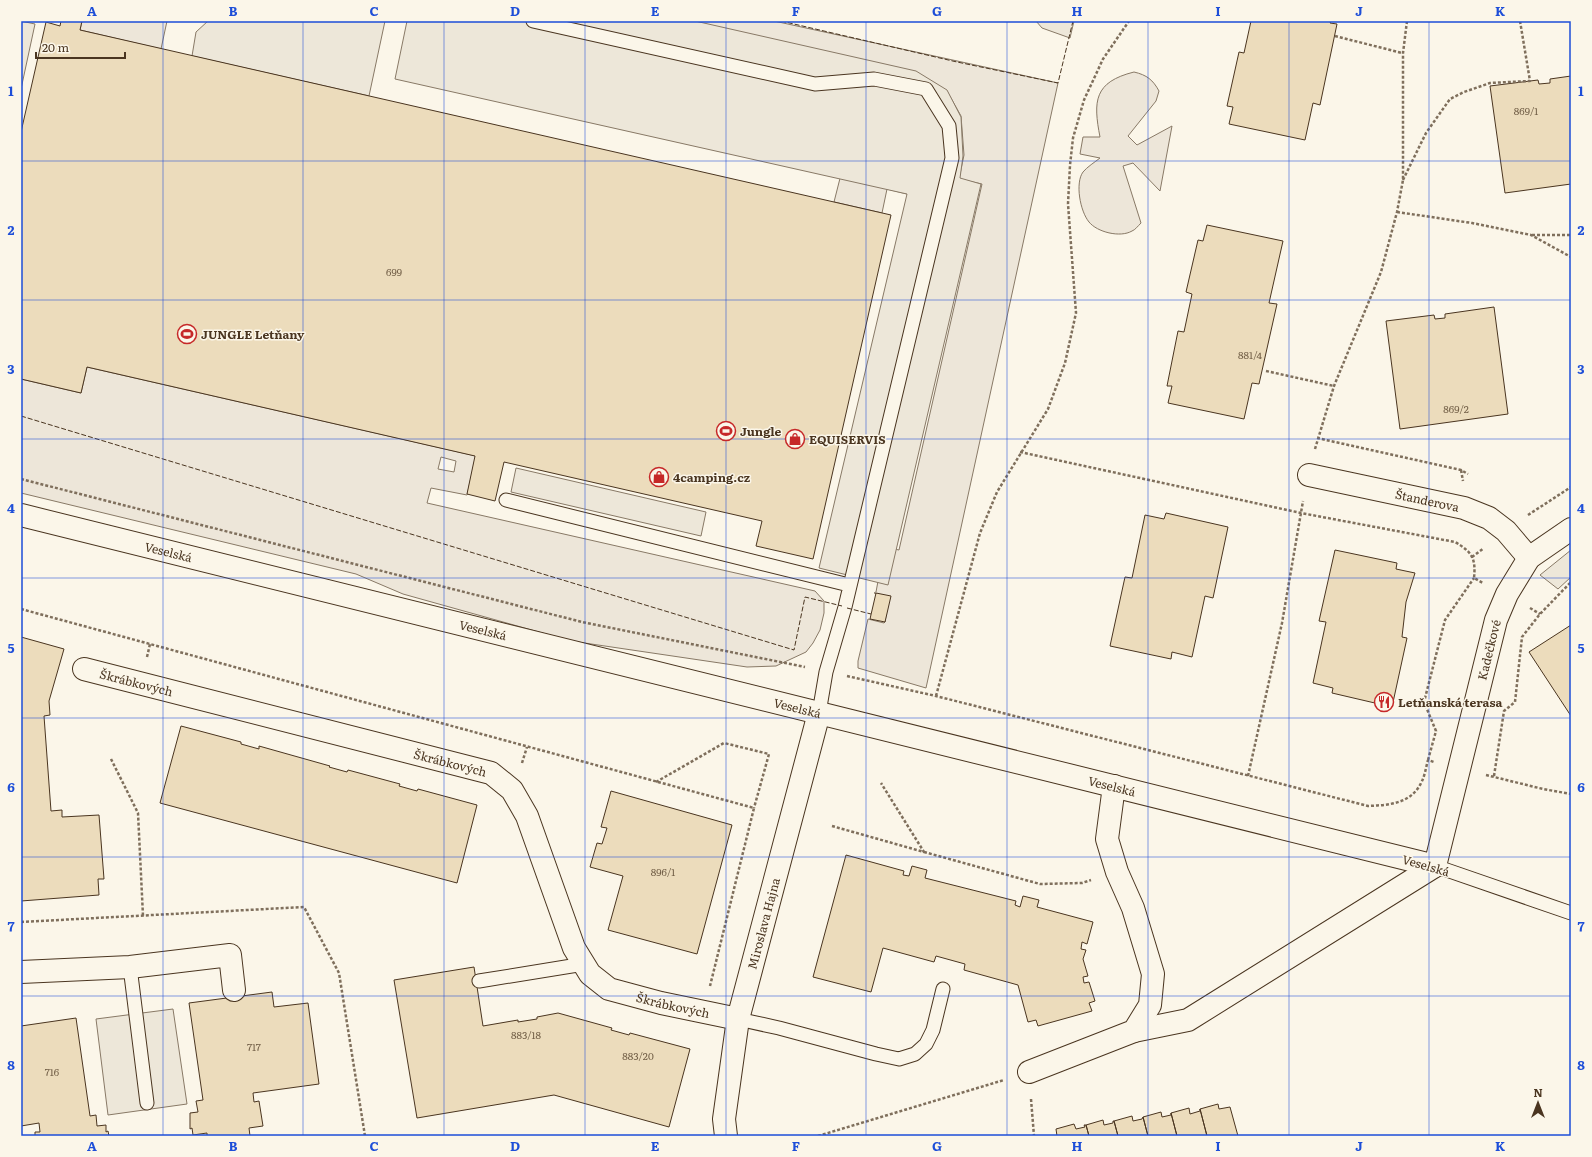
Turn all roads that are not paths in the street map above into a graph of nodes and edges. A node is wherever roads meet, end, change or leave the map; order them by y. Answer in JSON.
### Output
{"nodes":[{"id":1,"x":533,"y":21,"type":"edge"},
{"id":2,"x":1309,"y":475,"type":"road end"},
{"id":3,"x":506,"y":500,"type":"dead end"},
{"id":4,"x":21,"y":515,"type":"edge"},
{"id":5,"x":1571,"y":530,"type":"edge"},
{"id":6,"x":1529,"y":558,"type":"junction"},
{"id":7,"x":849,"y":585,"type":"junction"},
{"id":8,"x":84,"y":669,"type":"dead end"},
{"id":9,"x":819,"y":713,"type":"junction"},
{"id":10,"x":1114,"y":786,"type":"junction"},
{"id":11,"x":1435,"y":866,"type":"junction"},
{"id":12,"x":1571,"y":914,"type":"edge"},
{"id":13,"x":584,"y":964,"type":"junction"},
{"id":14,"x":130,"y":967,"type":"junction"},
{"id":15,"x":21,"y":972,"type":"edge"},
{"id":16,"x":479,"y":981,"type":"dead end"},
{"id":17,"x":943,"y":989,"type":"dead end"},
{"id":18,"x":234,"y":990,"type":"dead end"},
{"id":19,"x":738,"y":1019,"type":"junction"},
{"id":20,"x":1134,"y":1031,"type":"junction"},
{"id":21,"x":1029,"y":1072,"type":"road end"},
{"id":22,"x":147,"y":1103,"type":"dead end"},
{"id":23,"x":726,"y":1136,"type":"edge"}],
"edges":[{"from":1,"to":7,"type":"lane"},
{"from":2,"to":6,"type":"street","name":"Štanderova"},
{"from":3,"to":7,"type":"lane"},
{"from":4,"to":9,"type":"street","name":"Veselská"},
{"from":5,"to":6,"type":"street","name":"Kadečkové"},
{"from":6,"to":11,"type":"street","name":"Kadečkové"},
{"from":7,"to":9,"type":"lane"},
{"from":8,"to":13,"type":"street","name":"Škrábkových"},
{"from":9,"to":10,"type":"street","name":"Veselská"},
{"from":9,"to":19,"type":"street","name":"Miroslava Hajna"},
{"from":10,"to":11,"type":"street","name":"Veselská"},
{"from":10,"to":20,"type":"street"},
{"from":11,"to":12,"type":"lane","name":"Veselská"},
{"from":11,"to":20,"type":"street"},
{"from":13,"to":16,"type":"lane"},
{"from":13,"to":19,"type":"street","name":"Škrábkových"},
{"from":14,"to":15,"type":"street"},
{"from":14,"to":18,"type":"street"},
{"from":14,"to":22,"type":"lane"},
{"from":17,"to":19,"type":"lane"},
{"from":19,"to":23,"type":"street","name":"Miroslava Hajna"},
{"from":20,"to":21,"type":"street"}]}
